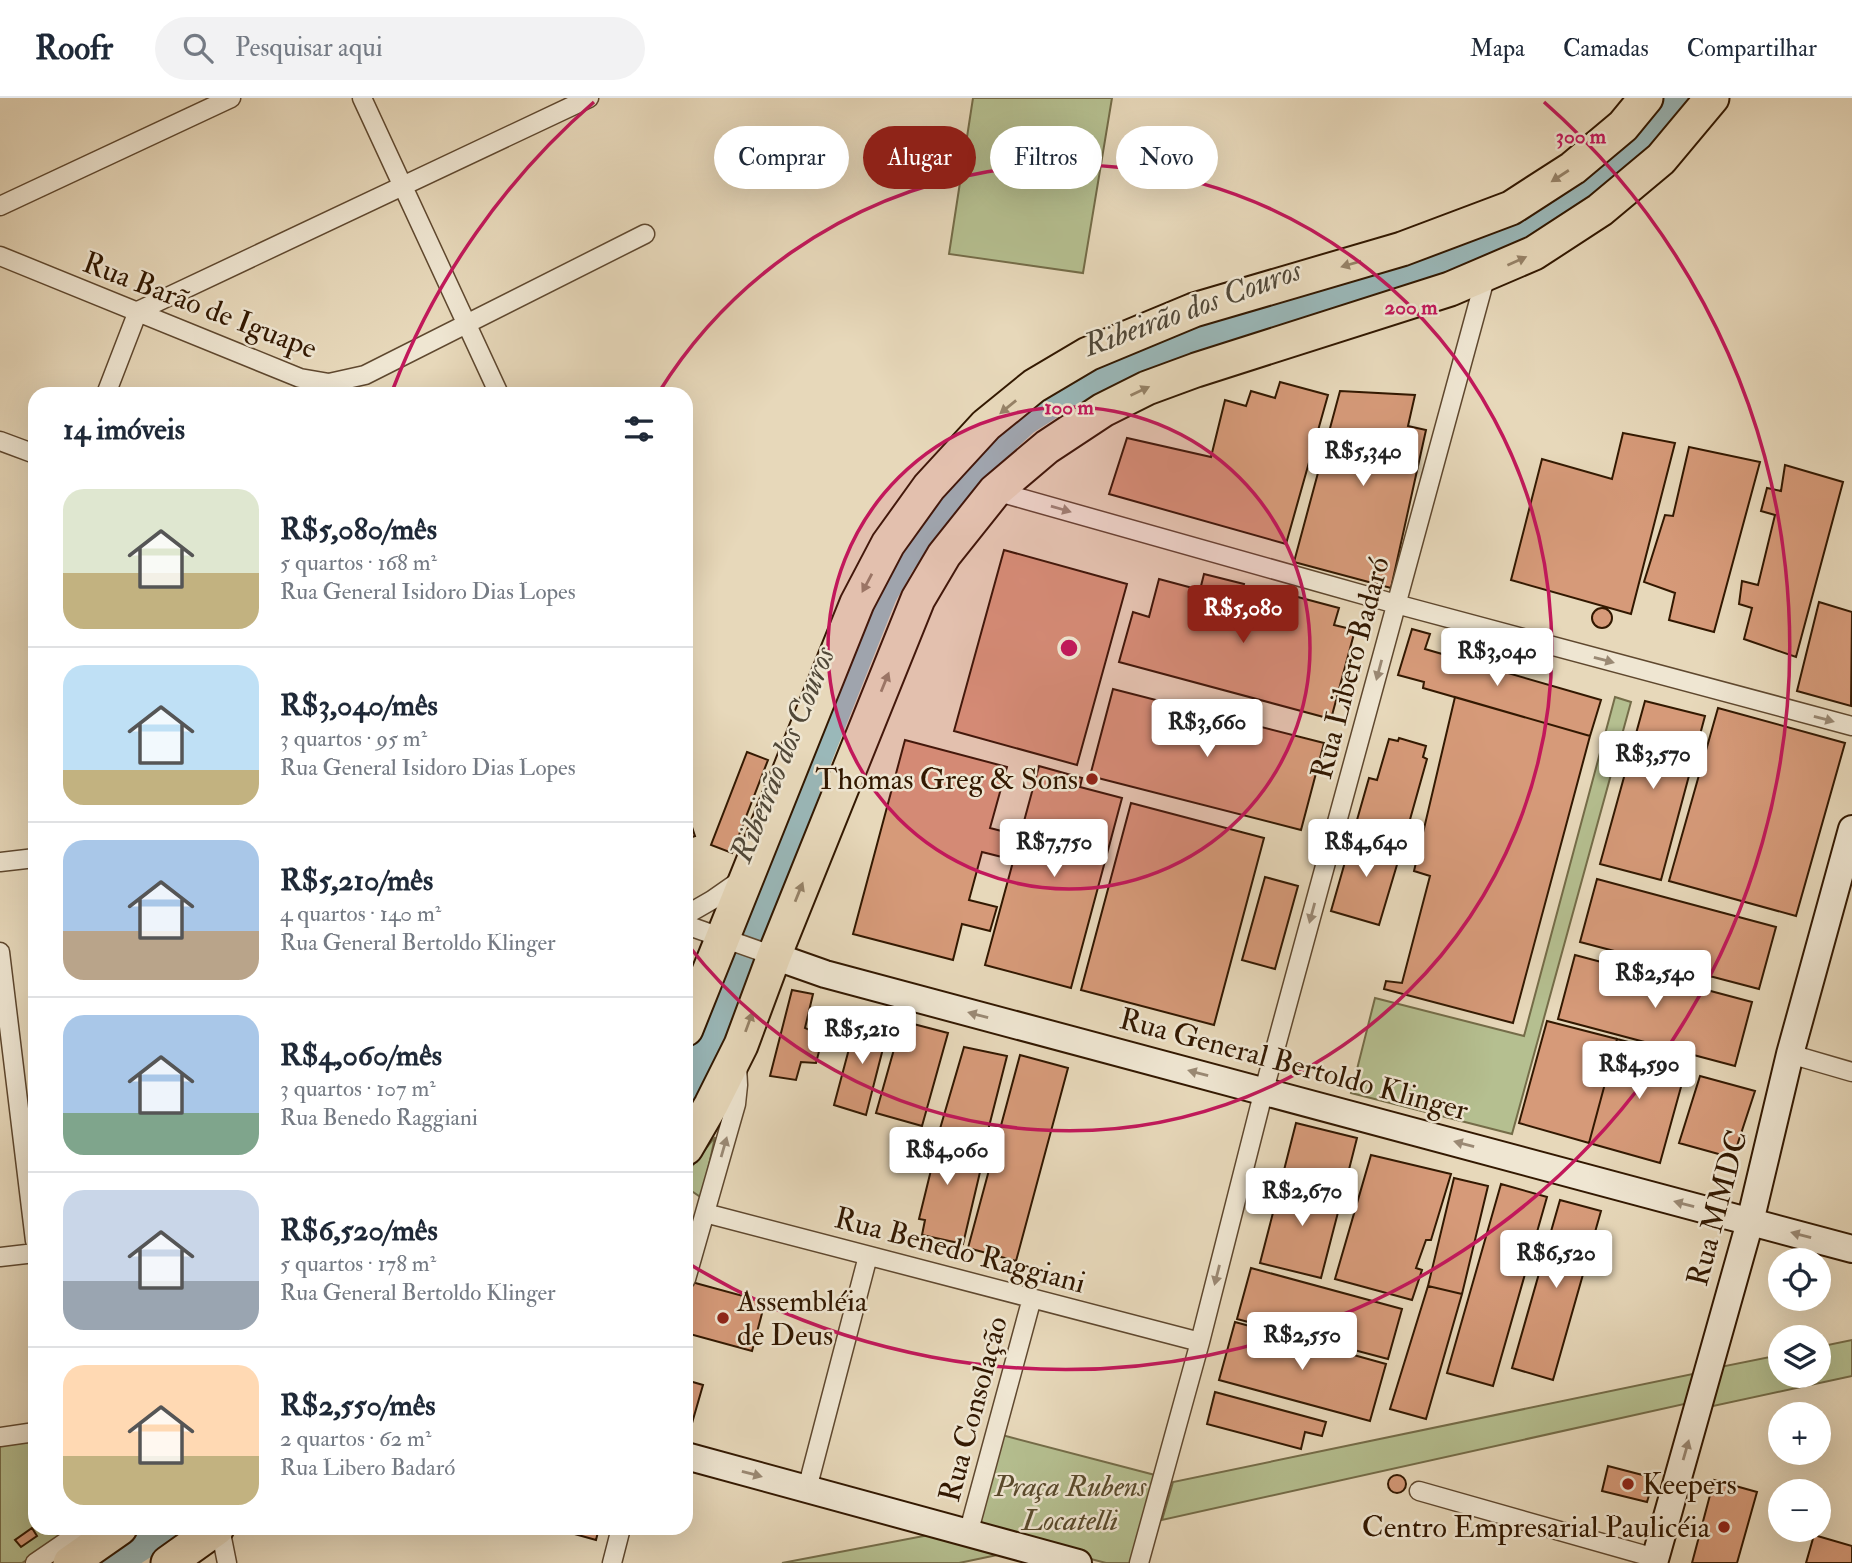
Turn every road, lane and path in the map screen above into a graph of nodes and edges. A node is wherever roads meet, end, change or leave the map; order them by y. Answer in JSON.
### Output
{"nodes":[{"id":1,"x":231,"y":98,"type":"edge"},
{"id":2,"x":362,"y":98,"type":"edge"},
{"id":3,"x":589,"y":98,"type":"edge"},
{"id":4,"x":1646,"y":98,"type":"edge"},
{"id":5,"x":1712,"y":98,"type":"edge"},
{"id":6,"x":402,"y":187,"type":"junction"},
{"id":7,"x":0,"y":206,"type":"edge"},
{"id":8,"x":645,"y":234,"type":"dead end"},
{"id":9,"x":0,"y":256,"type":"edge"},
{"id":10,"x":1486,"y":275,"type":"junction"},
{"id":11,"x":138,"y":311,"type":"junction"},
{"id":12,"x":467,"y":324,"type":"junction"},
{"id":13,"x":109,"y":387,"type":"edge"},
{"id":14,"x":496,"y":387,"type":"edge"},
{"id":15,"x":0,"y":442,"type":"edge"},
{"id":16,"x":28,"y":452,"type":"edge"},
{"id":17,"x":995,"y":491,"type":"junction"},
{"id":18,"x":1396,"y":604,"type":"junction"},
{"id":19,"x":1852,"y":726,"type":"edge"},
{"id":20,"x":1852,"y":829,"type":"edge"},
{"id":21,"x":28,"y":859,"type":"edge"},
{"id":22,"x":0,"y":862,"type":"edge"},
{"id":23,"x":748,"y":875,"type":"junction"},
{"id":24,"x":1844,"y":893,"type":"edge"},
{"id":25,"x":693,"y":911,"type":"edge"},
{"id":26,"x":693,"y":928,"type":"edge"},
{"id":27,"x":728,"y":940,"type":"junction"},
{"id":28,"x":0,"y":952,"type":"edge"},
{"id":29,"x":769,"y":954,"type":"junction"},
{"id":30,"x":693,"y":1014,"type":"edge"},
{"id":31,"x":1790,"y":1054,"type":"junction"},
{"id":32,"x":736,"y":1056,"type":"junction"},
{"id":33,"x":1852,"y":1072,"type":"edge"},
{"id":34,"x":1264,"y":1090,"type":"junction"},
{"id":35,"x":693,"y":1136,"type":"edge"},
{"id":36,"x":28,"y":1183,"type":"edge"},
{"id":37,"x":705,"y":1213,"type":"junction"},
{"id":38,"x":1750,"y":1222,"type":"junction"},
{"id":39,"x":693,"y":1233,"type":"edge"},
{"id":40,"x":1852,"y":1248,"type":"edge"},
{"id":41,"x":28,"y":1254,"type":"edge"},
{"id":42,"x":868,"y":1256,"type":"junction"},
{"id":43,"x":0,"y":1257,"type":"edge"},
{"id":44,"x":1032,"y":1298,"type":"junction"},
{"id":45,"x":1200,"y":1342,"type":"junction"},
{"id":46,"x":28,"y":1433,"type":"edge"},
{"id":47,"x":0,"y":1437,"type":"edge"},
{"id":48,"x":693,"y":1458,"type":"edge"},
{"id":49,"x":807,"y":1489,"type":"junction"},
{"id":50,"x":1419,"y":1491,"type":"dead end"},
{"id":51,"x":968,"y":1534,"type":"junction"},
{"id":52,"x":76,"y":1535,"type":"edge"},
{"id":53,"x":110,"y":1535,"type":"edge"},
{"id":54,"x":208,"y":1535,"type":"edge"},
{"id":55,"x":220,"y":1535,"type":"edge"},
{"id":56,"x":619,"y":1535,"type":"edge"},
{"id":57,"x":1655,"y":1560,"type":"edge"},
{"id":58,"x":35,"y":1563,"type":"edge"},
{"id":59,"x":69,"y":1563,"type":"edge"},
{"id":60,"x":168,"y":1563,"type":"edge"},
{"id":61,"x":227,"y":1563,"type":"edge"},
{"id":62,"x":612,"y":1563,"type":"edge"},
{"id":63,"x":1078,"y":1563,"type":"edge"},
{"id":64,"x":1139,"y":1563,"type":"edge"}],
"edges":[{"from":1,"to":7,"type":"street"},
{"from":2,"to":6,"type":"street"},
{"from":3,"to":6,"type":"street"},
{"from":4,"to":23,"type":"highway","one_way":true},
{"from":10,"to":5,"type":"highway","one_way":true},
{"from":6,"to":11,"type":"street"},
{"from":6,"to":12,"type":"street"},
{"from":8,"to":12,"type":"street","name":"Rua Barão de Iguape"},
{"from":9,"to":11,"type":"street","name":"Rua Barão de Iguape"},
{"from":17,"to":10,"type":"highway","one_way":true},
{"from":10,"to":18,"type":"street","name":"Rua Libero Badaró"},
{"from":11,"to":12,"type":"street","name":"Rua Barão de Iguape"},
{"from":11,"to":13,"type":"street"},
{"from":12,"to":14,"type":"street"},
{"from":15,"to":16,"type":"street"},
{"from":17,"to":18,"type":"street","one_way":true},
{"from":29,"to":17,"type":"highway","one_way":true},
{"from":18,"to":19,"type":"street","one_way":true},
{"from":18,"to":34,"type":"street","name":"Rua Libero Badaró","one_way":true},
{"from":20,"to":24,"type":"street","name":"Rua MMDC"},
{"from":21,"to":22,"type":"street"},
{"from":23,"to":25,"type":"street"},
{"from":23,"to":27,"type":"highway"},
{"from":24,"to":31,"type":"street","name":"Rua MMDC"},
{"from":26,"to":27,"type":"street","name":"Rua General Bertoldo Klinger"},
{"from":27,"to":29,"type":"street","name":"Rua General Bertoldo Klinger"},
{"from":27,"to":30,"type":"highway"},
{"from":28,"to":36,"type":"street"},
{"from":32,"to":29,"type":"highway","one_way":true},
{"from":34,"to":29,"type":"street","name":"Rua General Bertoldo Klinger","one_way":true},
{"from":31,"to":33,"type":"street"},
{"from":31,"to":38,"type":"street","name":"Rua MMDC"},
{"from":32,"to":35,"type":"highway"},
{"from":37,"to":32,"type":"street","one_way":true},
{"from":38,"to":34,"type":"street","name":"Rua General Bertoldo Klinger","one_way":true},
{"from":34,"to":45,"type":"street","name":"Rua Libero Badaró","one_way":true},
{"from":37,"to":39,"type":"street"},
{"from":37,"to":42,"type":"street","name":"Rua Benedo Raggiani"},
{"from":40,"to":38,"type":"street","name":"Rua General Bertoldo Klinger","one_way":true},
{"from":57,"to":38,"type":"street","name":"Rua MMDC","one_way":true},
{"from":41,"to":43,"type":"street"},
{"from":42,"to":44,"type":"street","name":"Rua Benedo Raggiani"},
{"from":42,"to":49,"type":"street"},
{"from":44,"to":45,"type":"street","name":"Rua Benedo Raggiani"},
{"from":44,"to":51,"type":"street","name":"Rua Consolação"},
{"from":45,"to":64,"type":"street","name":"Rua Libero Badaró"},
{"from":46,"to":47,"type":"street"},
{"from":48,"to":49,"type":"street","one_way":true},
{"from":49,"to":51,"type":"street"},
{"from":50,"to":57,"type":"street"},
{"from":51,"to":63,"type":"street"},
{"from":52,"to":58,"type":"street"},
{"from":53,"to":59,"type":"highway"},
{"from":54,"to":60,"type":"highway"},
{"from":55,"to":61,"type":"street"},
{"from":56,"to":62,"type":"street"}]}
